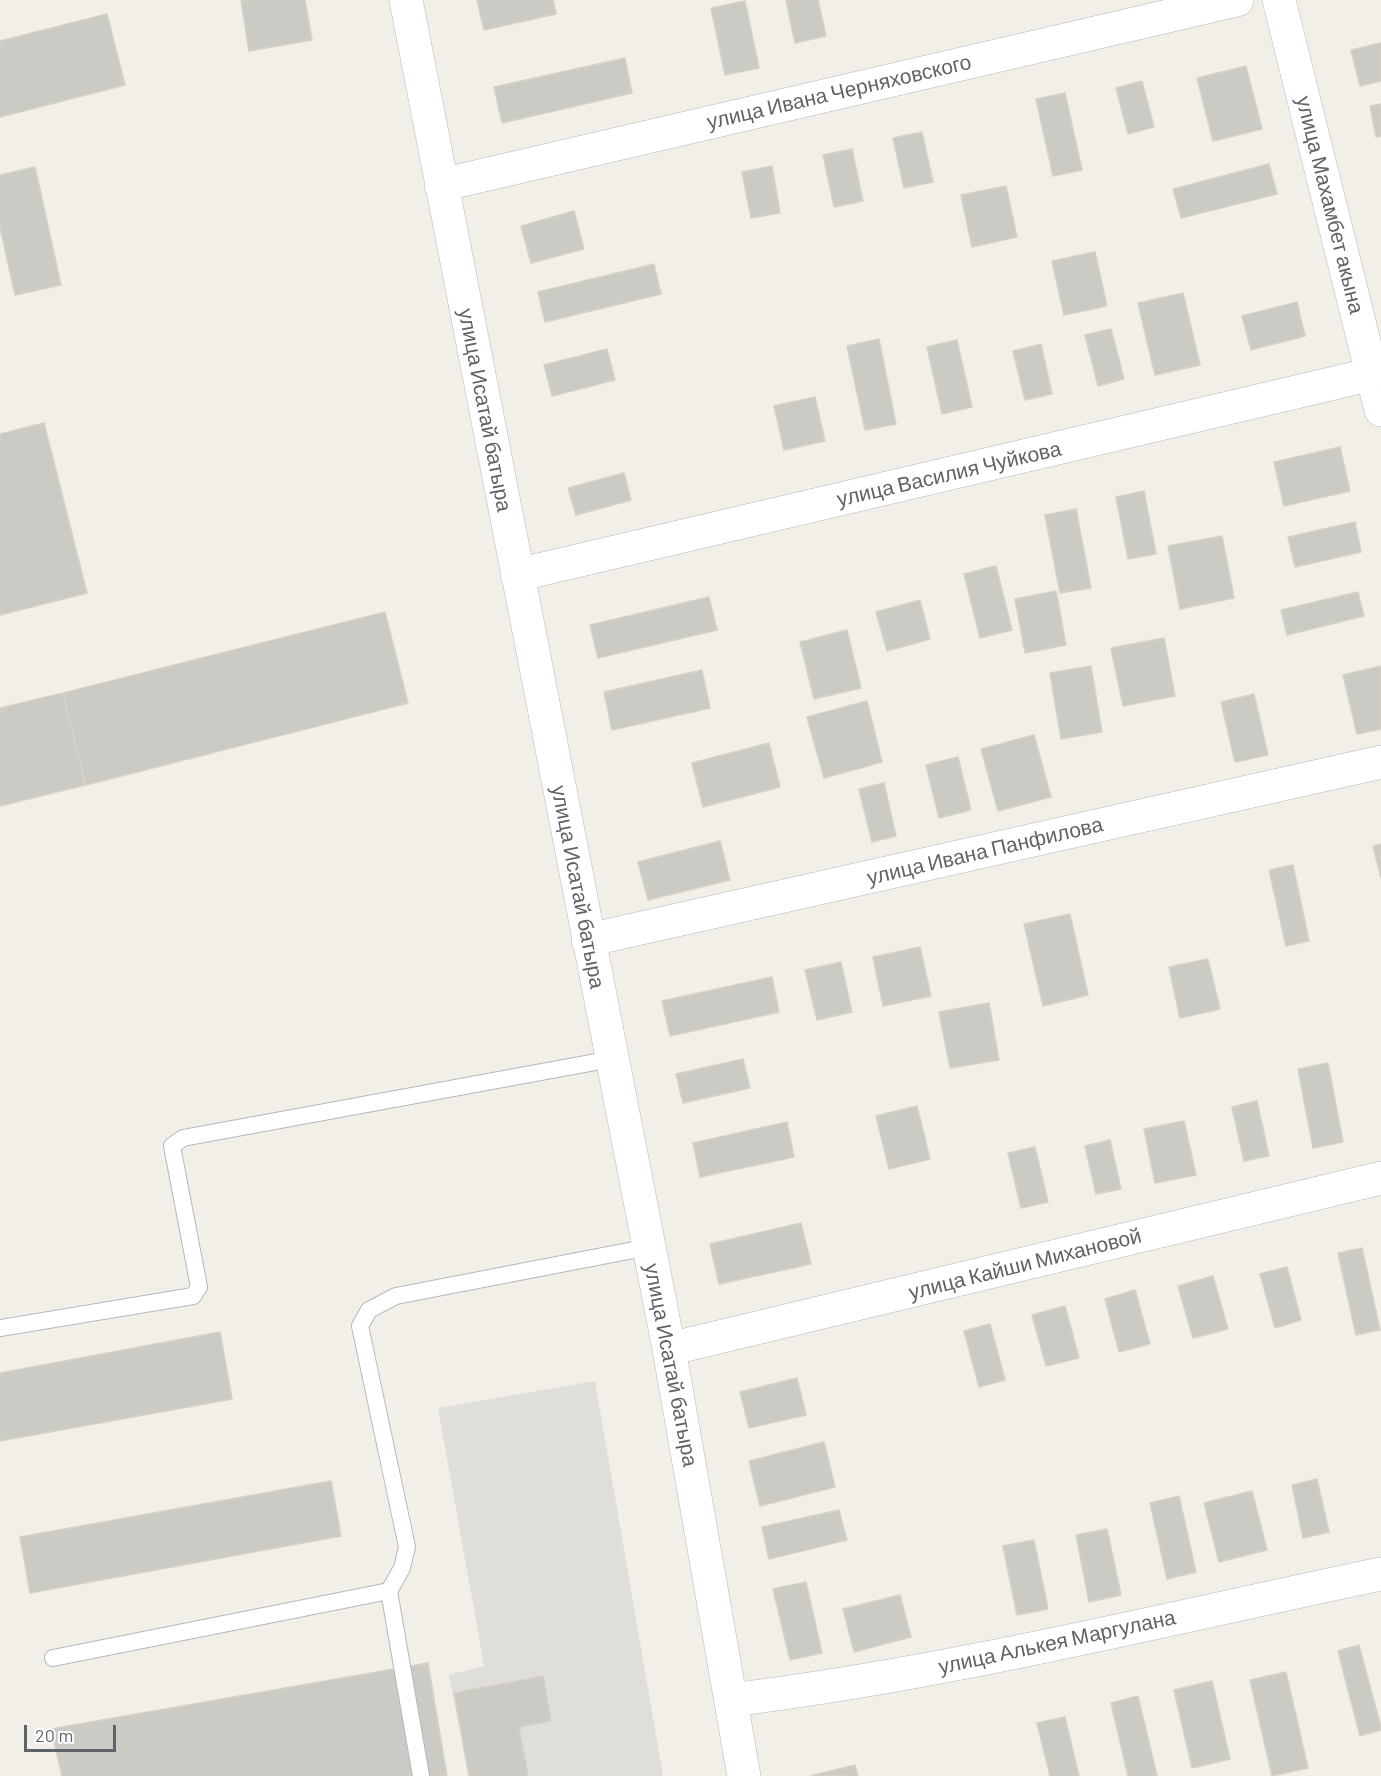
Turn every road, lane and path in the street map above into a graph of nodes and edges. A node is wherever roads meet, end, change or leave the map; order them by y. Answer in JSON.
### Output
{"nodes":[{"id":1,"x":406,"y":0,"type":"edge"},
{"id":2,"x":1237,"y":0,"type":"edge"},
{"id":3,"x":1279,"y":0,"type":"edge"},
{"id":4,"x":441,"y":185,"type":"junction"},
{"id":5,"x":1377,"y":373,"type":"edge"},
{"id":6,"x":1381,"y":410,"type":"edge"},
{"id":7,"x":517,"y":576,"type":"junction"},
{"id":8,"x":1381,"y":762,"type":"edge"},
{"id":9,"x":588,"y":940,"type":"junction"},
{"id":10,"x":612,"y":1059,"type":"junction"},
{"id":11,"x":1381,"y":1178,"type":"edge"},
{"id":12,"x":649,"y":1248,"type":"junction"},
{"id":13,"x":0,"y":1328,"type":"edge"},
{"id":14,"x":669,"y":1349,"type":"junction"},
{"id":15,"x":1381,"y":1574,"type":"edge"},
{"id":16,"x":389,"y":1591,"type":"junction"},
{"id":17,"x":53,"y":1658,"type":"dead end"},
{"id":18,"x":731,"y":1700,"type":"junction"},
{"id":19,"x":421,"y":1776,"type":"edge"},
{"id":20,"x":744,"y":1776,"type":"edge"}],
"edges":[{"from":1,"to":4,"type":"street","name":"улица Исатай батыра"},
{"from":2,"to":4,"type":"street","name":"улица Ивана Черняховского"},
{"from":3,"to":5,"type":"street","name":"улица Махамбет акына"},
{"from":4,"to":7,"type":"street","name":"улица Исатай батыра"},
{"from":5,"to":6,"type":"street","name":"улица Махамбет акына"},
{"from":5,"to":7,"type":"street","name":"улица Василия Чуйкова"},
{"from":7,"to":9,"type":"street","name":"улица Исатай батыра"},
{"from":8,"to":9,"type":"street","name":"улица Ивана Панфилова"},
{"from":9,"to":10,"type":"street","name":"улица Исатай батыра"},
{"from":10,"to":12,"type":"street","name":"улица Исатай батыра"},
{"from":10,"to":13,"type":"lane"},
{"from":11,"to":14,"type":"street","name":"улица Кайши Михановой"},
{"from":12,"to":14,"type":"street","name":"улица Исатай батыра"},
{"from":12,"to":16,"type":"lane"},
{"from":14,"to":18,"type":"street","name":"улица Исатай батыра"},
{"from":15,"to":18,"type":"street","name":"улица Алькея Маргулана"},
{"from":16,"to":17,"type":"lane"},
{"from":16,"to":19,"type":"lane"},
{"from":18,"to":20,"type":"street","name":"улица Исатай батыра"}]}
